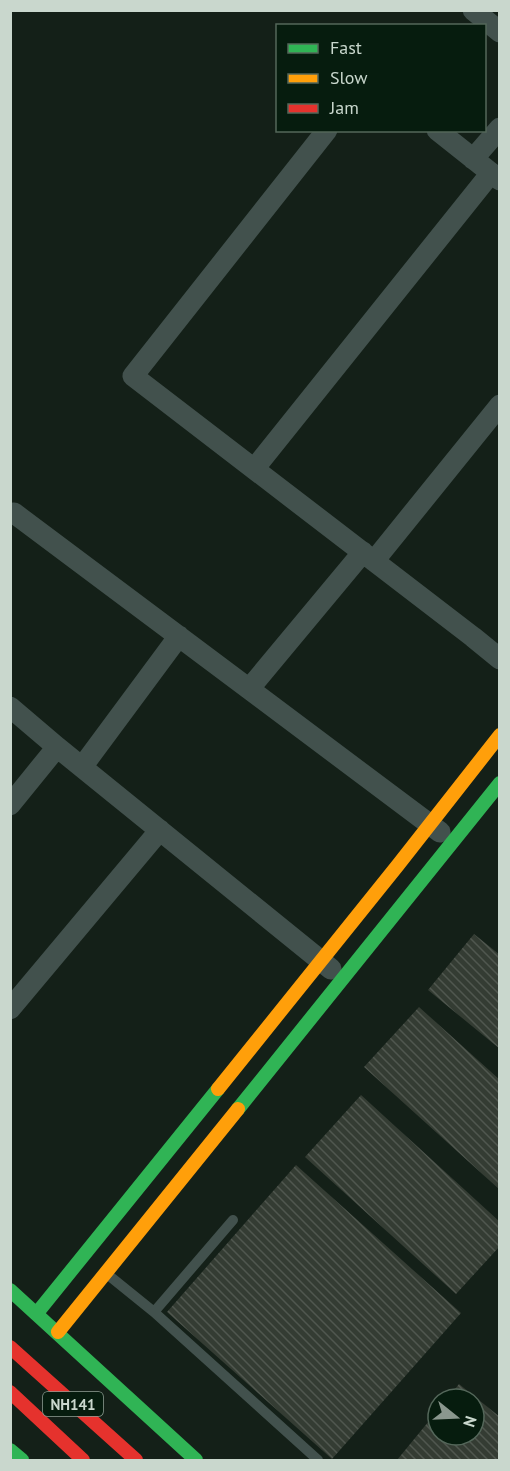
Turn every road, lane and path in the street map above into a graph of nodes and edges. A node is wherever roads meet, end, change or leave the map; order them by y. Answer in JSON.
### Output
{"nodes":[{"id":1,"x":473,"y":10,"type":"edge"},
{"id":2,"x":500,"y":32,"type":"edge"},
{"id":3,"x":500,"y":128,"type":"edge"},
{"id":4,"x":325,"y":132,"type":"edge"},
{"id":5,"x":439,"y":132,"type":"edge"},
{"id":6,"x":473,"y":159,"type":"junction"},
{"id":7,"x":495,"y":177,"type":"edge"},
{"id":8,"x":500,"y":405,"type":"edge"},
{"id":9,"x":254,"y":469,"type":"junction"},
{"id":10,"x":14,"y":513,"type":"dead end"},
{"id":11,"x":368,"y":557,"type":"junction"},
{"id":12,"x":178,"y":636,"type":"junction"},
{"id":13,"x":500,"y":659,"type":"edge"},
{"id":14,"x":249,"y":689,"type":"junction"},
{"id":15,"x":10,"y":707,"type":"edge"},
{"id":16,"x":500,"y":735,"type":"edge"},
{"id":17,"x":57,"y":747,"type":"junction"},
{"id":18,"x":82,"y":767,"type":"junction"},
{"id":19,"x":500,"y":783,"type":"edge"},
{"id":20,"x":10,"y":805,"type":"edge"},
{"id":21,"x":430,"y":824,"type":"junction"},
{"id":22,"x":160,"y":830,"type":"junction"},
{"id":23,"x":452,"y":842,"type":"junction"},
{"id":24,"x":321,"y":960,"type":"junction"},
{"id":25,"x":343,"y":978,"type":"junction"},
{"id":26,"x":10,"y":1010,"type":"edge"},
{"id":27,"x":233,"y":1220,"type":"dead end"},
{"id":28,"x":105,"y":1273,"type":"junction"},
{"id":29,"x":10,"y":1290,"type":"edge"},
{"id":30,"x":154,"y":1312,"type":"junction"},
{"id":31,"x":37,"y":1313,"type":"junction"},
{"id":32,"x":58,"y":1332,"type":"junction"},
{"id":33,"x":10,"y":1347,"type":"edge"},
{"id":34,"x":10,"y":1392,"type":"edge"},
{"id":35,"x":10,"y":1450,"type":"edge"},
{"id":36,"x":22,"y":1461,"type":"edge"},
{"id":37,"x":83,"y":1461,"type":"edge"},
{"id":38,"x":136,"y":1461,"type":"edge"},
{"id":39,"x":196,"y":1461,"type":"edge"},
{"id":40,"x":318,"y":1461,"type":"edge"}],
"edges":[{"from":1,"to":2,"type":"street"},
{"from":3,"to":6,"type":"street"},
{"from":4,"to":9,"type":"street"},
{"from":5,"to":6,"type":"street"},
{"from":6,"to":7,"type":"street"},
{"from":7,"to":9,"type":"street"},
{"from":8,"to":11,"type":"street"},
{"from":9,"to":11,"type":"street"},
{"from":10,"to":12,"type":"street"},
{"from":11,"to":13,"type":"street"},
{"from":11,"to":14,"type":"street"},
{"from":12,"to":14,"type":"street"},
{"from":12,"to":18,"type":"street"},
{"from":14,"to":21,"type":"street"},
{"from":15,"to":17,"type":"street"},
{"from":16,"to":21,"type":"main road"},
{"from":17,"to":18,"type":"street"},
{"from":17,"to":20,"type":"street"},
{"from":18,"to":22,"type":"street"},
{"from":19,"to":23,"type":"main road"},
{"from":21,"to":23,"type":"street"},
{"from":21,"to":24,"type":"main road"},
{"from":22,"to":24,"type":"street"},
{"from":22,"to":26,"type":"street"},
{"from":23,"to":25,"type":"main road"},
{"from":24,"to":25,"type":"street"},
{"from":24,"to":31,"type":"main road"},
{"from":25,"to":28,"type":"main road"},
{"from":27,"to":30,"type":"lane"},
{"from":28,"to":30,"type":"lane"},
{"from":28,"to":32,"type":"main road"},
{"from":29,"to":31,"type":"main road"},
{"from":30,"to":40,"type":"lane"},
{"from":31,"to":32,"type":"main road"},
{"from":32,"to":39,"type":"main road"},
{"from":33,"to":38,"type":"main road","number":"NH141"},
{"from":34,"to":37,"type":"main road","number":"NH141"},
{"from":35,"to":36,"type":"main road"}]}
